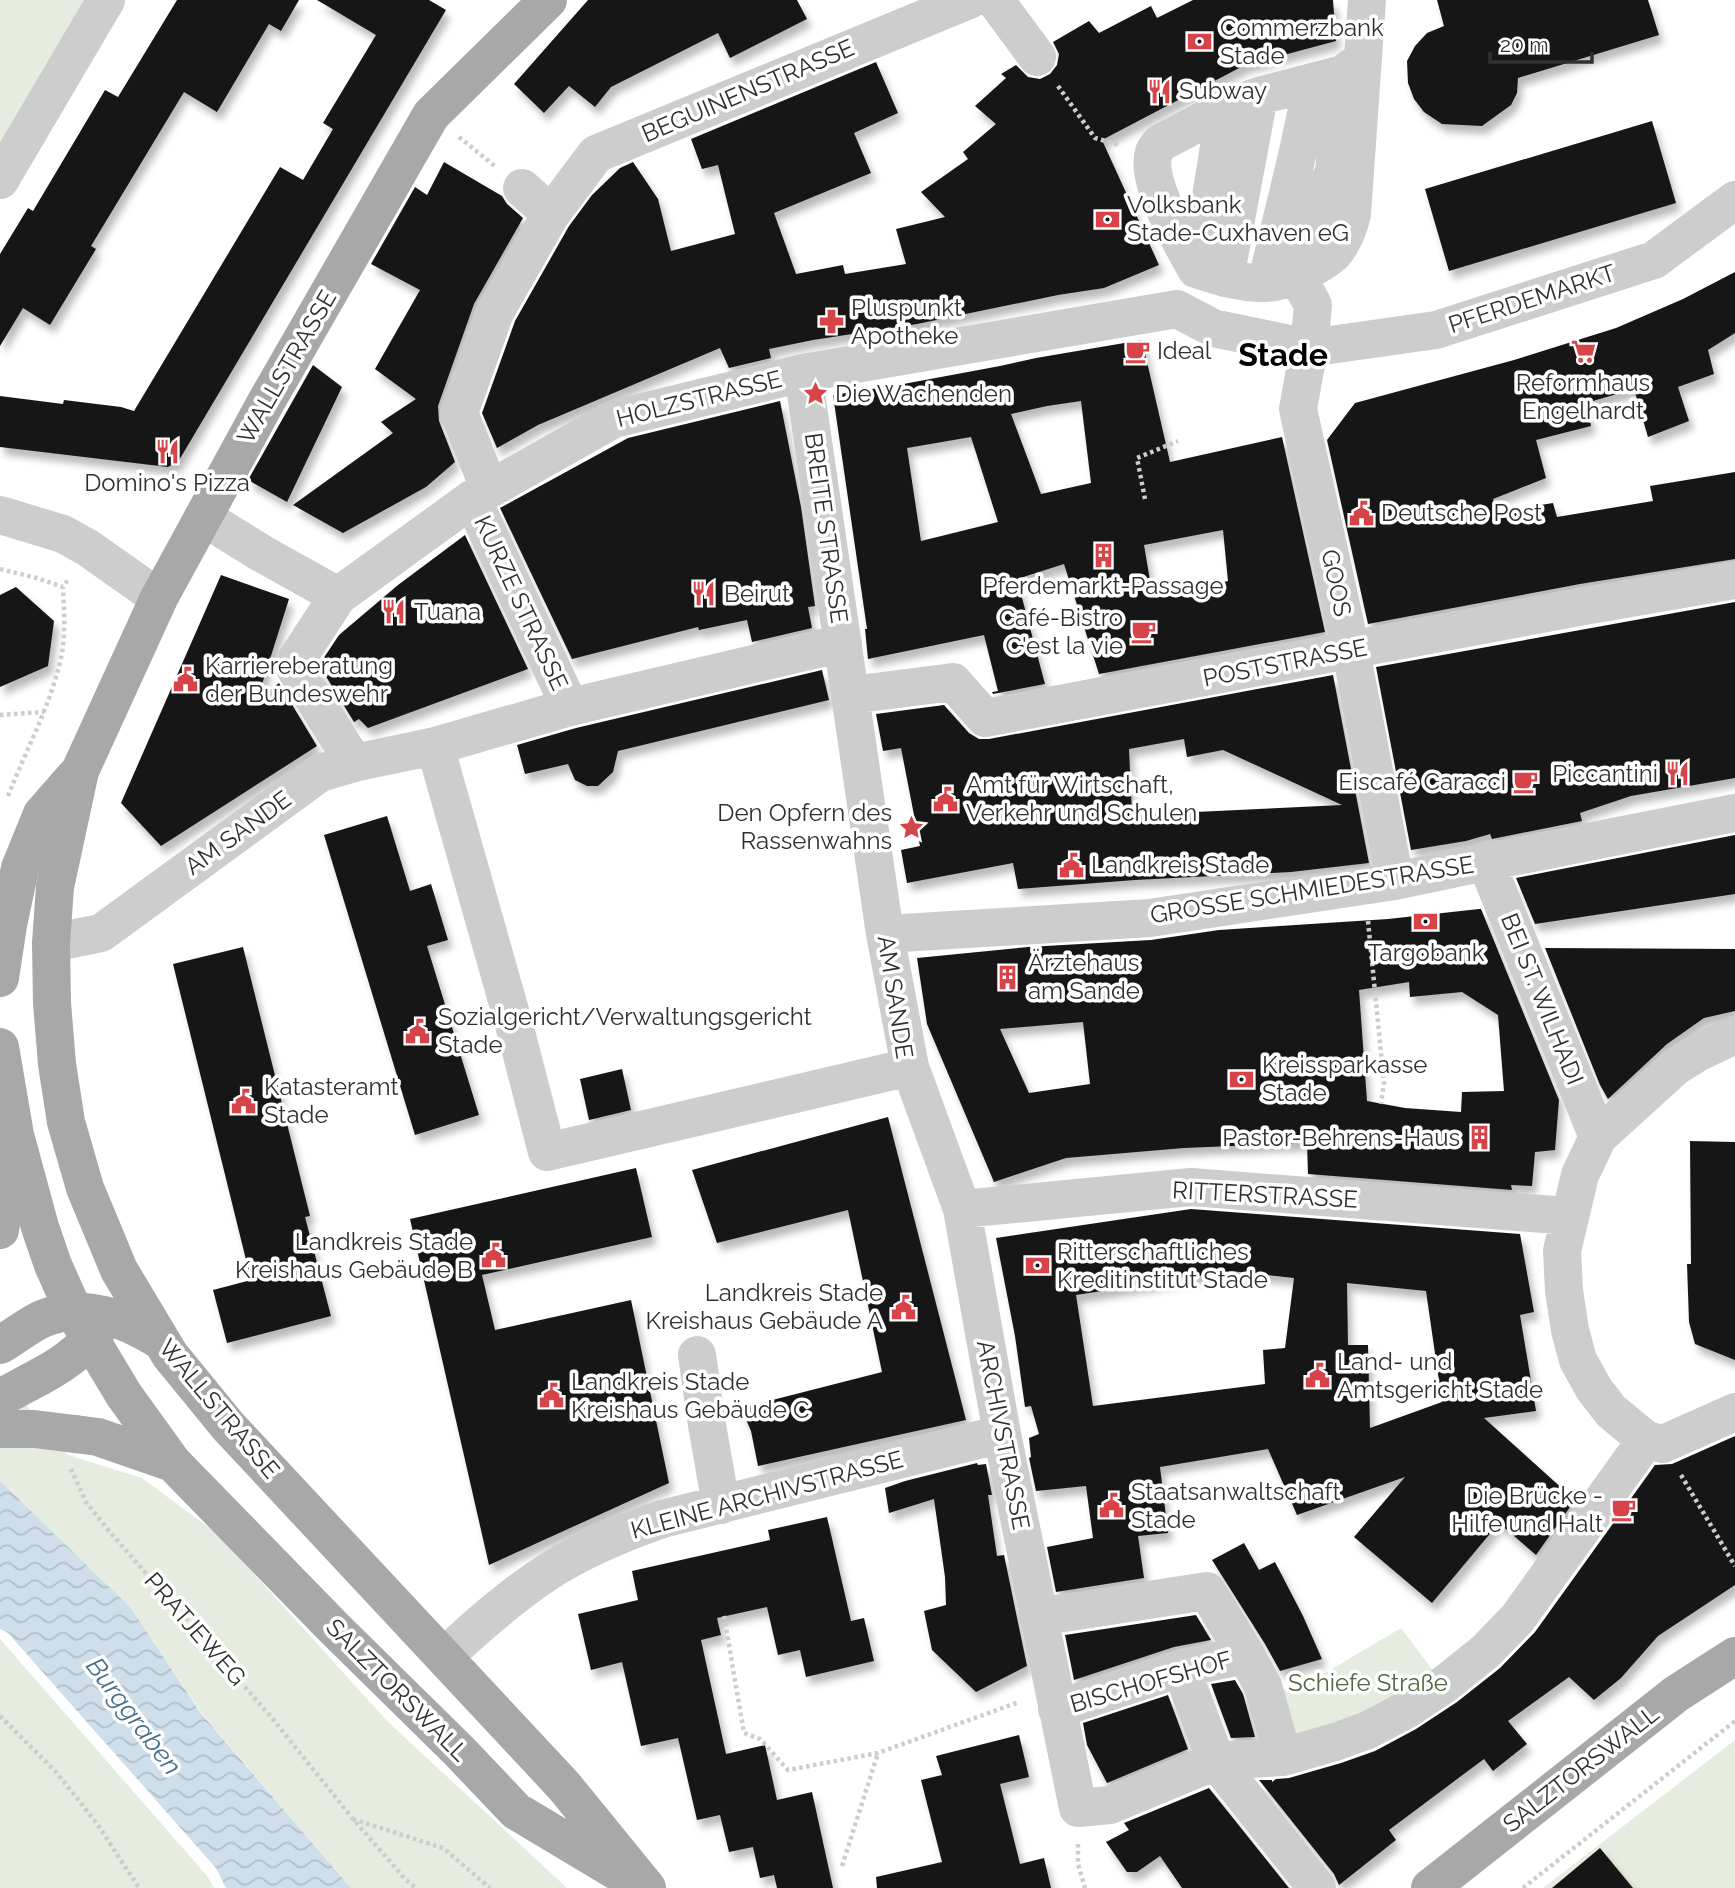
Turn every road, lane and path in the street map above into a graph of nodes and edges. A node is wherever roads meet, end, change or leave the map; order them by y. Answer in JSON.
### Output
{"nodes":[{"id":1,"x":106,"y":0,"type":"edge"},
{"id":2,"x":548,"y":0,"type":"edge"},
{"id":3,"x":969,"y":0,"type":"edge"},
{"id":4,"x":995,"y":0,"type":"edge"},
{"id":5,"x":1367,"y":0,"type":"edge"},
{"id":6,"x":896,"y":14,"type":"edge"},
{"id":7,"x":1037,"y":57,"type":"joint"},
{"id":8,"x":1339,"y":72,"type":"junction"},
{"id":9,"x":1242,"y":102,"type":"junction"},
{"id":10,"x":431,"y":115,"type":"junction"},
{"id":11,"x":1119,"y":145,"type":"dead end"},
{"id":12,"x":0,"y":180,"type":"edge"},
{"id":13,"x":522,"y":188,"type":"joint"},
{"id":14,"x":1735,"y":200,"type":"edge"},
{"id":15,"x":551,"y":214,"type":"junction"},
{"id":16,"x":1211,"y":274,"type":"junction"},
{"id":17,"x":1289,"y":284,"type":"junction"},
{"id":18,"x":1177,"y":309,"type":"joint"},
{"id":19,"x":1309,"y":348,"type":"junction"},
{"id":20,"x":803,"y":373,"type":"junction"},
{"id":21,"x":1178,"y":441,"type":"dead end"},
{"id":22,"x":480,"y":494,"type":"junction"},
{"id":23,"x":1145,"y":499,"type":"dead end"},
{"id":24,"x":0,"y":515,"type":"edge"},
{"id":25,"x":203,"y":517,"type":"junction"},
{"id":26,"x":88,"y":548,"type":"junction"},
{"id":27,"x":0,"y":569,"type":"edge"},
{"id":28,"x":1735,"y":580,"type":"edge"},
{"id":29,"x":63,"y":587,"type":"junction"},
{"id":30,"x":338,"y":596,"type":"junction"},
{"id":31,"x":159,"y":598,"type":"junction"},
{"id":32,"x":843,"y":643,"type":"junction"},
{"id":33,"x":1351,"y":651,"type":"junction"},
{"id":34,"x":851,"y":695,"type":"junction"},
{"id":35,"x":570,"y":707,"type":"junction"},
{"id":36,"x":44,"y":712,"type":"junction"},
{"id":37,"x":0,"y":715,"type":"edge"},
{"id":38,"x":435,"y":746,"type":"junction"},
{"id":39,"x":354,"y":763,"type":"junction"},
{"id":40,"x":80,"y":771,"type":"junction"},
{"id":41,"x":5,"y":804,"type":"dead end"},
{"id":42,"x":1735,"y":813,"type":"edge"},
{"id":43,"x":1486,"y":862,"type":"junction"},
{"id":44,"x":1381,"y":883,"type":"junction"},
{"id":45,"x":885,"y":934,"type":"junction"},
{"id":46,"x":51,"y":943,"type":"junction"},
{"id":47,"x":0,"y":978,"type":"edge"},
{"id":48,"x":1735,"y":1035,"type":"edge"},
{"id":49,"x":0,"y":1047,"type":"edge"},
{"id":50,"x":910,"y":1067,"type":"junction"},
{"id":51,"x":1381,"y":1104,"type":"dead end"},
{"id":52,"x":15,"y":1135,"type":"junction"},
{"id":53,"x":1598,"y":1137,"type":"junction"},
{"id":54,"x":962,"y":1209,"type":"junction"},
{"id":55,"x":1569,"y":1216,"type":"junction"},
{"id":56,"x":0,"y":1230,"type":"edge"},
{"id":57,"x":119,"y":1270,"type":"junction"},
{"id":58,"x":90,"y":1322,"type":"junction"},
{"id":59,"x":8,"y":1340,"type":"edge"},
{"id":60,"x":161,"y":1341,"type":"junction"},
{"id":61,"x":697,"y":1355,"type":"dead end"},
{"id":62,"x":0,"y":1398,"type":"edge"},
{"id":63,"x":1735,"y":1412,"type":"edge"},
{"id":64,"x":0,"y":1429,"type":"edge"},
{"id":65,"x":1002,"y":1434,"type":"junction"},
{"id":66,"x":1654,"y":1442,"type":"junction"},
{"id":67,"x":71,"y":1447,"type":"junction"},
{"id":68,"x":173,"y":1463,"type":"junction"},
{"id":69,"x":721,"y":1504,"type":"junction"},
{"id":70,"x":1735,"y":1566,"type":"edge"},
{"id":71,"x":724,"y":1616,"type":"dead end"},
{"id":72,"x":1038,"y":1617,"type":"junction"},
{"id":73,"x":1246,"y":1654,"type":"junction"},
{"id":74,"x":1735,"y":1656,"type":"edge"},
{"id":75,"x":444,"y":1657,"type":"junction"},
{"id":76,"x":1181,"y":1668,"type":"junction"},
{"id":77,"x":402,"y":1695,"type":"junction"},
{"id":78,"x":1055,"y":1699,"type":"junction"},
{"id":79,"x":0,"y":1716,"type":"edge"},
{"id":80,"x":1735,"y":1721,"type":"edge"},
{"id":81,"x":878,"y":1753,"type":"junction"},
{"id":82,"x":1283,"y":1757,"type":"junction"},
{"id":83,"x":1216,"y":1761,"type":"junction"},
{"id":84,"x":1078,"y":1808,"type":"junction"},
{"id":85,"x":353,"y":1819,"type":"junction"},
{"id":86,"x":842,"y":1866,"type":"dead end"},
{"id":87,"x":139,"y":1888,"type":"edge"},
{"id":88,"x":416,"y":1888,"type":"edge"},
{"id":89,"x":490,"y":1888,"type":"edge"},
{"id":90,"x":646,"y":1888,"type":"edge"},
{"id":91,"x":1084,"y":1888,"type":"edge"},
{"id":92,"x":1317,"y":1888,"type":"edge"},
{"id":93,"x":1430,"y":1888,"type":"edge"},
{"id":94,"x":1523,"y":1888,"type":"edge"}],
"edges":[{"from":1,"to":12,"type":"street"},
{"from":2,"to":10,"type":"main road","name":"WALLSTRASSE"},
{"from":3,"to":6,"type":"street","name":"BEGUINENSTRASSE"},
{"from":4,"to":7,"type":"street"},
{"from":5,"to":8,"type":"street"},
{"from":6,"to":15,"type":"street","name":"BEGUINENSTRASSE"},
{"from":7,"to":11,"type":"path"},
{"from":8,"to":9,"type":"street"},
{"from":8,"to":17,"type":"street"},
{"from":8,"to":17,"type":"street"},
{"from":9,"to":16,"type":"street"},
{"from":9,"to":16,"type":"street"},
{"from":10,"to":13,"type":"path"},
{"from":10,"to":25,"type":"main road","name":"WALLSTRASSE"},
{"from":13,"to":15,"type":"street"},
{"from":14,"to":19,"type":"street","name":"PFERDEMARKT"},
{"from":15,"to":22,"type":"street","name":"BEGUINENSTRASSE"},
{"from":16,"to":17,"type":"street"},
{"from":17,"to":19,"type":"street"},
{"from":18,"to":19,"type":"street","name":"PFERDEMARKT"},
{"from":18,"to":20,"type":"street","name":"HOLZSTRASSE"},
{"from":19,"to":33,"type":"street","name":"GOOS"},
{"from":20,"to":22,"type":"street","name":"HOLZSTRASSE"},
{"from":20,"to":32,"type":"street","name":"BREITE STRASSE"},
{"from":21,"to":23,"type":"path"},
{"from":22,"to":30,"type":"street","name":"HOLZSTRASSE"},
{"from":22,"to":35,"type":"street","name":"KURZE STRASSE"},
{"from":24,"to":26,"type":"street"},
{"from":25,"to":30,"type":"street"},
{"from":25,"to":31,"type":"main road","name":"WALLSTRASSE"},
{"from":26,"to":29,"type":"path"},
{"from":26,"to":31,"type":"street"},
{"from":27,"to":29,"type":"path"},
{"from":28,"to":33,"type":"street","name":"POSTSTRASSE"},
{"from":29,"to":36,"type":"path"},
{"from":30,"to":39,"type":"street","name":"HOLZSTRASSE"},
{"from":31,"to":40,"type":"main road","name":"WALLSTRASSE"},
{"from":32,"to":34,"type":"street","name":"AM SANDE"},
{"from":32,"to":35,"type":"street","name":"AM SANDE"},
{"from":33,"to":34,"type":"street","name":"POSTSTRASSE"},
{"from":33,"to":44,"type":"street","name":"GOOS"},
{"from":34,"to":45,"type":"street","name":"AM SANDE"},
{"from":35,"to":38,"type":"street","name":"AM SANDE"},
{"from":36,"to":37,"type":"path"},
{"from":36,"to":41,"type":"path"},
{"from":38,"to":39,"type":"street","name":"AM SANDE"},
{"from":38,"to":50,"type":"street","name":"AM SANDE"},
{"from":39,"to":46,"type":"street","name":"AM SANDE"},
{"from":40,"to":46,"type":"main road","name":"WALLSTRASSE"},
{"from":40,"to":47,"type":"main road","name":"WALLSTRASSE"},
{"from":42,"to":43,"type":"street","name":"GROSSE SCHMIEDESTRASSE"},
{"from":43,"to":44,"type":"street","name":"GROSSE SCHMIEDESTRASSE"},
{"from":43,"to":53,"type":"street","name":"BEI ST. WILHADI"},
{"from":44,"to":45,"type":"street","name":"GROSSE SCHMIEDESTRASSE"},
{"from":44,"to":51,"type":"path"},
{"from":45,"to":50,"type":"street","name":"AM SANDE"},
{"from":46,"to":57,"type":"main road","name":"WALLSTRASSE"},
{"from":48,"to":53,"type":"street"},
{"from":49,"to":52,"type":"main road"},
{"from":50,"to":54,"type":"street","name":"ARCHIVSTRASSE"},
{"from":52,"to":56,"type":"main road"},
{"from":52,"to":58,"type":"main road"},
{"from":53,"to":55,"type":"street"},
{"from":54,"to":55,"type":"street","name":"RITTERSTRASSE"},
{"from":54,"to":65,"type":"street","name":"ARCHIVSTRASSE"},
{"from":55,"to":66,"type":"street"},
{"from":57,"to":58,"type":"main road"},
{"from":57,"to":60,"type":"main road","name":"WALLSTRASSE"},
{"from":58,"to":59,"type":"main road"},
{"from":58,"to":60,"type":"main road"},
{"from":58,"to":62,"type":"main road","bridge":true},
{"from":58,"to":68,"type":"main road"},
{"from":60,"to":75,"type":"main road","name":"WALLSTRASSE"},
{"from":61,"to":69,"type":"street"},
{"from":63,"to":66,"type":"street"},
{"from":64,"to":67,"type":"main road","bridge":true},
{"from":65,"to":69,"type":"street","name":"KLEINE ARCHIVSTRASSE"},
{"from":65,"to":72,"type":"street","name":"ARCHIVSTRASSE"},
{"from":66,"to":70,"type":"path"},
{"from":66,"to":82,"type":"street"},
{"from":67,"to":68,"type":"main road"},
{"from":67,"to":85,"type":"path","name":"PRATJEWEG"},
{"from":68,"to":77,"type":"main road","name":"SALZTORSWALL"},
{"from":69,"to":75,"type":"street","name":"KLEINE ARCHIVSTRASSE"},
{"from":71,"to":81,"type":"path"},
{"from":72,"to":73,"type":"street","name":"BISCHOFSHOF"},
{"from":72,"to":78,"type":"street","name":"ARCHIVSTRASSE"},
{"from":73,"to":76,"type":"street","name":"BISCHOFSHOF"},
{"from":73,"to":82,"type":"street","name":"BISCHOFSHOF"},
{"from":74,"to":93,"type":"main road","name":"SALZTORSWALL"},
{"from":75,"to":77,"type":"main road"},
{"from":75,"to":90,"type":"main road","name":"WALLSTRASSE"},
{"from":76,"to":78,"type":"street","name":"BISCHOFSHOF"},
{"from":76,"to":83,"type":"street"},
{"from":77,"to":90,"type":"main road","name":"SALZTORSWALL"},
{"from":78,"to":81,"type":"path"},
{"from":78,"to":84,"type":"street","name":"ARCHIVSTRASSE"},
{"from":79,"to":87,"type":"path"},
{"from":80,"to":94,"type":"path"},
{"from":81,"to":86,"type":"path"},
{"from":82,"to":83,"type":"street"},
{"from":83,"to":84,"type":"street"},
{"from":83,"to":92,"type":"street"},
{"from":84,"to":91,"type":"path"},
{"from":85,"to":88,"type":"path","name":"PRATJEWEG"},
{"from":85,"to":89,"type":"path"}]}
